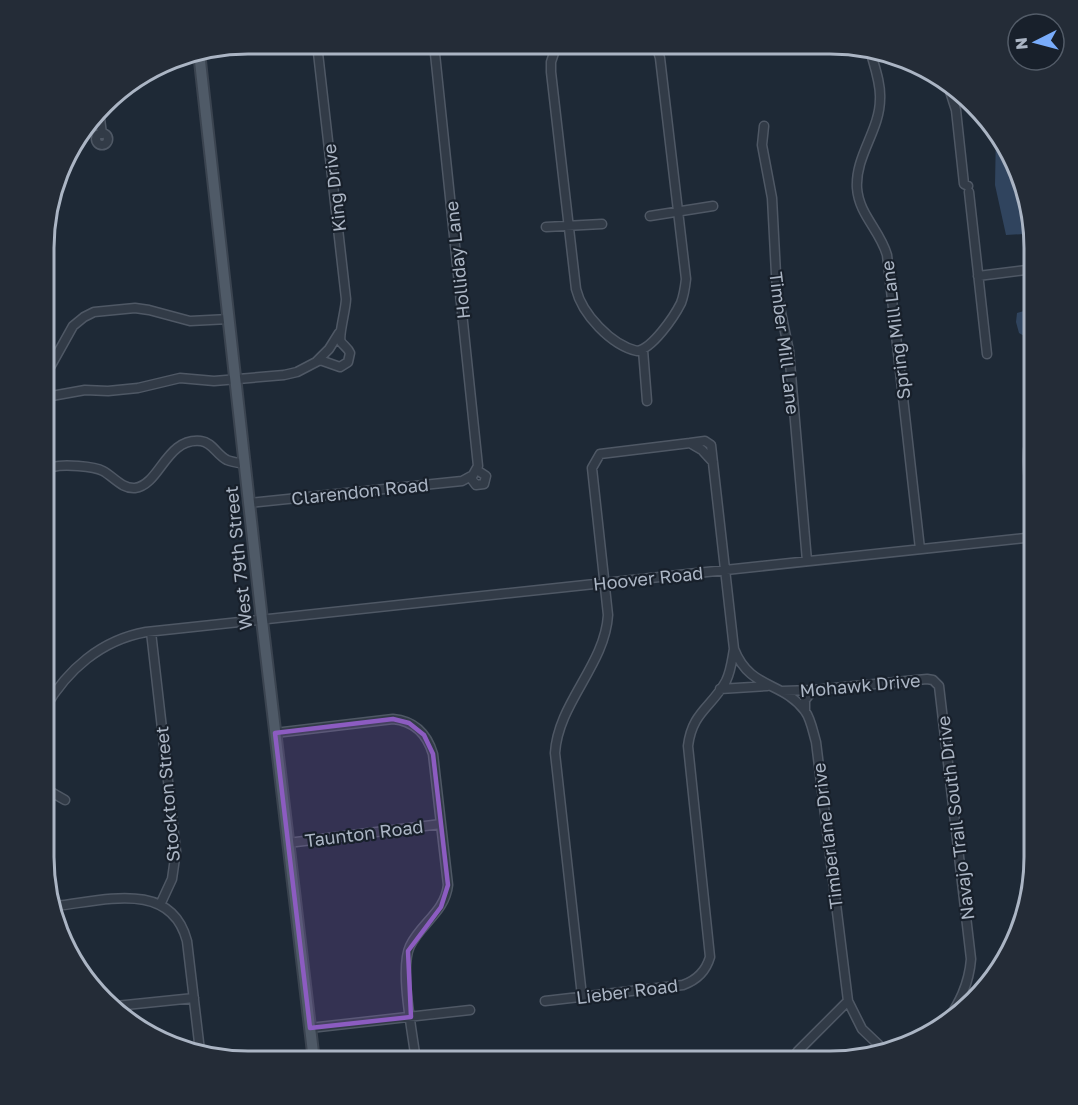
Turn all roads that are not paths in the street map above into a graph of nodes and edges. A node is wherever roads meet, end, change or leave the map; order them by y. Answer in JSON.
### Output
{"nodes":[{"id":1,"x":318,"y":54,"type":"edge"},
{"id":2,"x":435,"y":54,"type":"edge"},
{"id":3,"x":554,"y":54,"type":"edge"},
{"id":4,"x":659,"y":54,"type":"edge"},
{"id":5,"x":872,"y":59,"type":"edge"},
{"id":6,"x":200,"y":61,"type":"edge"},
{"id":7,"x":955,"y":100,"type":"edge"},
{"id":8,"x":100,"y":122,"type":"edge"},
{"id":9,"x":764,"y":126,"type":"dead end"},
{"id":10,"x":102,"y":134,"type":"dead end"},
{"id":11,"x":713,"y":206,"type":"dead end"},
{"id":12,"x":678,"y":212,"type":"junction"},
{"id":13,"x":650,"y":216,"type":"dead end"},
{"id":14,"x":603,"y":224,"type":"dead end"},
{"id":15,"x":570,"y":226,"type":"junction"},
{"id":16,"x":546,"y":227,"type":"dead end"},
{"id":17,"x":1024,"y":270,"type":"edge"},
{"id":18,"x":978,"y":276,"type":"junction"},
{"id":19,"x":229,"y":319,"type":"junction"},
{"id":20,"x":340,"y":332,"type":"junction"},
{"id":21,"x":641,"y":350,"type":"junction"},
{"id":22,"x":987,"y":354,"type":"dead end"},
{"id":23,"x":54,"y":360,"type":"edge"},
{"id":24,"x":316,"y":361,"type":"junction"},
{"id":25,"x":235,"y":380,"type":"junction"},
{"id":26,"x":54,"y":396,"type":"edge"},
{"id":27,"x":647,"y":401,"type":"dead end"},
{"id":28,"x":690,"y":443,"type":"junction"},
{"id":29,"x":713,"y":462,"type":"junction"},
{"id":30,"x":245,"y":464,"type":"junction"},
{"id":31,"x":54,"y":467,"type":"edge"},
{"id":32,"x":473,"y":474,"type":"junction"},
{"id":33,"x":249,"y":503,"type":"junction"},
{"id":34,"x":1024,"y":538,"type":"edge"},
{"id":35,"x":920,"y":549,"type":"junction"},
{"id":36,"x":807,"y":561,"type":"junction"},
{"id":37,"x":724,"y":570,"type":"junction"},
{"id":38,"x":604,"y":583,"type":"junction"},
{"id":39,"x":261,"y":620,"type":"junction"},
{"id":40,"x":151,"y":632,"type":"junction"},
{"id":41,"x":734,"y":649,"type":"junction"},
{"id":42,"x":936,"y":683,"type":"joint"},
{"id":43,"x":768,"y":686,"type":"junction"},
{"id":44,"x":720,"y":689,"type":"junction"},
{"id":45,"x":813,"y":690,"type":"junction"},
{"id":46,"x":782,"y":691,"type":"junction"},
{"id":47,"x":54,"y":695,"type":"edge"},
{"id":48,"x":805,"y":711,"type":"junction"},
{"id":49,"x":275,"y":733,"type":"junction"},
{"id":50,"x":54,"y":794,"type":"edge"},
{"id":51,"x":65,"y":800,"type":"dead end"},
{"id":52,"x":441,"y":824,"type":"junction"},
{"id":53,"x":288,"y":843,"type":"junction"},
{"id":54,"x":160,"y":905,"type":"junction"},
{"id":55,"x":61,"y":906,"type":"edge"},
{"id":56,"x":582,"y":996,"type":"junction"},
{"id":57,"x":194,"y":998,"type":"junction"},
{"id":58,"x":961,"y":999,"type":"edge"},
{"id":59,"x":545,"y":1001,"type":"dead end"},
{"id":60,"x":848,"y":1001,"type":"junction"},
{"id":61,"x":123,"y":1005,"type":"edge"},
{"id":62,"x":470,"y":1010,"type":"dead end"},
{"id":63,"x":411,"y":1017,"type":"junction"},
{"id":64,"x":310,"y":1028,"type":"junction"},
{"id":65,"x":199,"y":1044,"type":"edge"},
{"id":66,"x":878,"y":1044,"type":"edge"},
{"id":67,"x":313,"y":1051,"type":"edge"},
{"id":68,"x":415,"y":1051,"type":"edge"},
{"id":69,"x":798,"y":1051,"type":"edge"}],
"edges":[{"from":1,"to":20,"type":"street","name":"King Drive"},
{"from":2,"to":32,"type":"street","name":"Holliday Lane"},
{"from":3,"to":15,"type":"street"},
{"from":4,"to":12,"type":"street"},
{"from":5,"to":35,"type":"street","name":"Spring Mill Lane"},
{"from":6,"to":19,"type":"main road","name":"West 79th Street"},
{"from":7,"to":18,"type":"street"},
{"from":8,"to":10,"type":"street"},
{"from":9,"to":36,"type":"street","name":"Timber Mill Lane"},
{"from":11,"to":12,"type":"street"},
{"from":12,"to":13,"type":"street"},
{"from":12,"to":21,"type":"street"},
{"from":14,"to":15,"type":"street"},
{"from":15,"to":16,"type":"street"},
{"from":15,"to":21,"type":"street"},
{"from":17,"to":18,"type":"street"},
{"from":18,"to":22,"type":"street"},
{"from":19,"to":23,"type":"street"},
{"from":19,"to":25,"type":"main road","name":"West 79th Street"},
{"from":20,"to":24,"type":"street","name":"King Drive"},
{"from":20,"to":24,"type":"street","name":"King Drive"},
{"from":21,"to":27,"type":"street"},
{"from":24,"to":25,"type":"street","name":"King Drive"},
{"from":25,"to":26,"type":"street","name":"King Drive"},
{"from":25,"to":30,"type":"main road","name":"West 79th Street"},
{"from":28,"to":29,"type":"street"},
{"from":28,"to":29,"type":"street"},
{"from":28,"to":38,"type":"street"},
{"from":29,"to":37,"type":"street"},
{"from":30,"to":31,"type":"street"},
{"from":30,"to":33,"type":"main road","name":"West 79th Street"},
{"from":32,"to":32,"type":"street","name":"Holliday Lane"},
{"from":32,"to":33,"type":"street","name":"Clarendon Road"},
{"from":33,"to":39,"type":"main road","name":"West 79th Street"},
{"from":34,"to":35,"type":"street","name":"Hoover Road"},
{"from":35,"to":36,"type":"street","name":"Hoover Road"},
{"from":36,"to":37,"type":"street","name":"Hoover Road"},
{"from":37,"to":38,"type":"street","name":"Hoover Road"},
{"from":37,"to":41,"type":"street"},
{"from":38,"to":39,"type":"street","name":"Hoover Road"},
{"from":38,"to":56,"type":"street"},
{"from":39,"to":40,"type":"street","name":"Hoover Road"},
{"from":39,"to":49,"type":"main road","name":"West 79th Street"},
{"from":40,"to":47,"type":"street","name":"Hoover Road"},
{"from":40,"to":54,"type":"street","name":"Stockton Street"},
{"from":41,"to":43,"type":"street","name":"Timberlane Drive"},
{"from":41,"to":44,"type":"street"},
{"from":42,"to":45,"type":"street","name":"Mohawk Drive"},
{"from":42,"to":58,"type":"street","name":"Navajo Trail South Drive"},
{"from":43,"to":44,"type":"street"},
{"from":43,"to":46,"type":"street","name":"Timberlane Drive"},
{"from":44,"to":56,"type":"street","name":"Lieber Road"},
{"from":45,"to":46,"type":"street","name":"Mohawk Drive"},
{"from":45,"to":48,"type":"street"},
{"from":46,"to":48,"type":"street","name":"Timberlane Drive"},
{"from":48,"to":60,"type":"street","name":"Timberlane Drive"},
{"from":49,"to":52,"type":"street"},
{"from":49,"to":53,"type":"main road","name":"West 79th Street"},
{"from":50,"to":51,"type":"street"},
{"from":52,"to":53,"type":"street","name":"Taunton Road"},
{"from":52,"to":63,"type":"street"},
{"from":53,"to":64,"type":"main road","name":"West 79th Street"},
{"from":54,"to":55,"type":"street"},
{"from":54,"to":57,"type":"street"},
{"from":56,"to":59,"type":"street","name":"Lieber Road"},
{"from":57,"to":61,"type":"street"},
{"from":57,"to":65,"type":"street"},
{"from":60,"to":66,"type":"street","name":"Timberlane Drive"},
{"from":60,"to":69,"type":"street"},
{"from":62,"to":63,"type":"street"},
{"from":63,"to":64,"type":"street"},
{"from":63,"to":68,"type":"street"},
{"from":64,"to":67,"type":"main road","name":"West 79th Street"}]}
